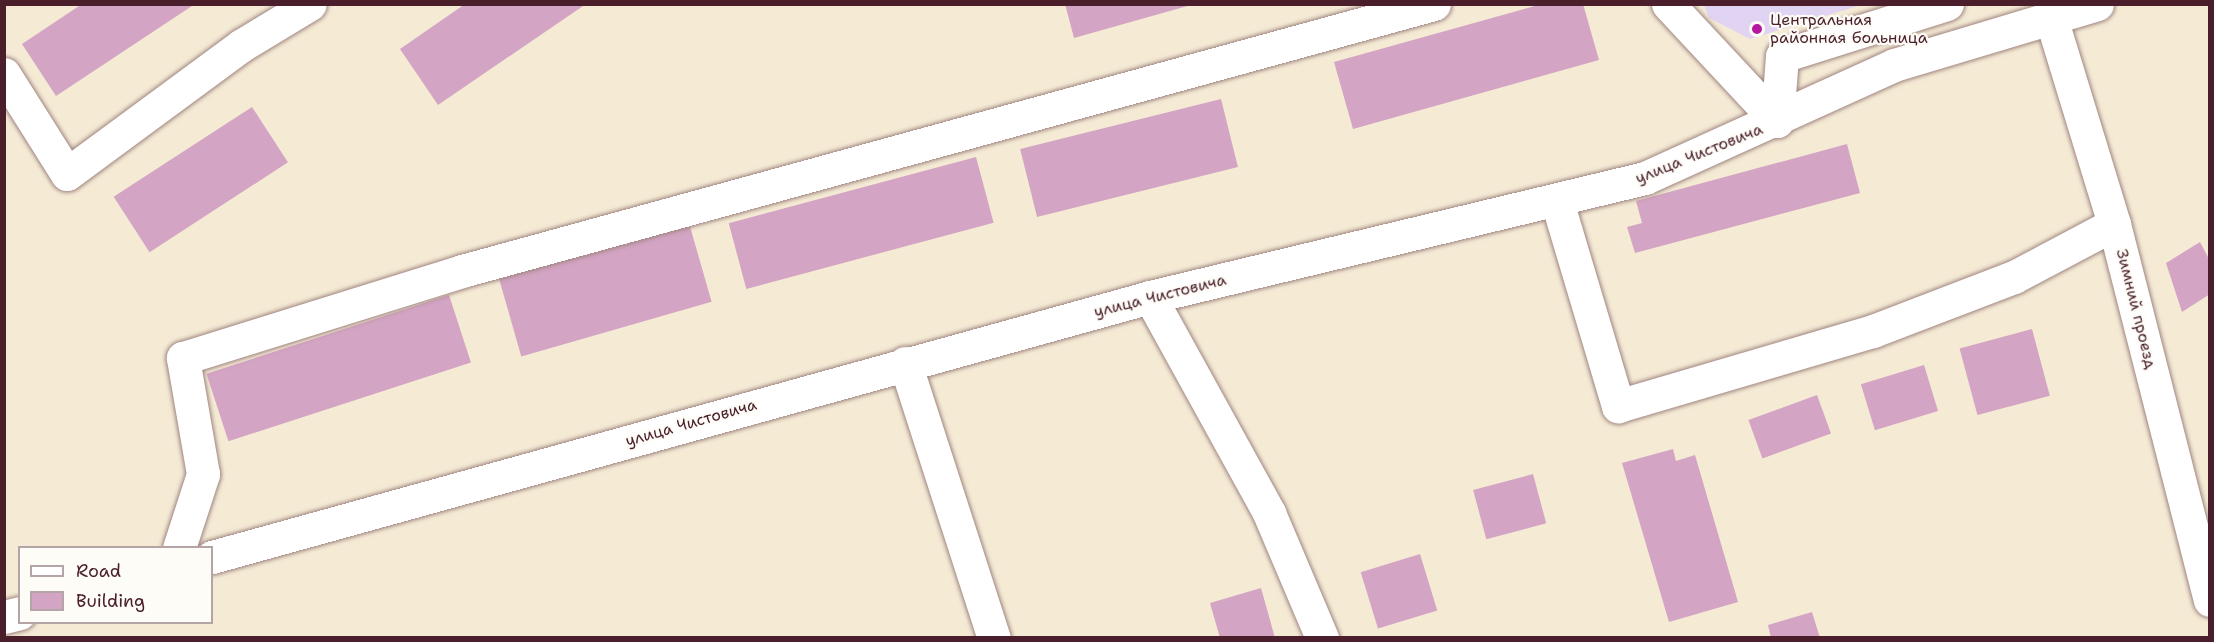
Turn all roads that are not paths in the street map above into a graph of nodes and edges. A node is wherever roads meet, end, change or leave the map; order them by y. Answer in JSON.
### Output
{"nodes":[{"id":1,"x":310,"y":4,"type":"edge"},
{"id":2,"x":1434,"y":4,"type":"edge"},
{"id":3,"x":1668,"y":4,"type":"edge"},
{"id":4,"x":1947,"y":4,"type":"edge"},
{"id":5,"x":2097,"y":4,"type":"edge"},
{"id":6,"x":2052,"y":21,"type":"junction"},
{"id":7,"x":4,"y":74,"type":"edge"},
{"id":8,"x":1777,"y":121,"type":"junction"},
{"id":9,"x":1559,"y":208,"type":"dead end"},
{"id":10,"x":2114,"y":224,"type":"junction"},
{"id":11,"x":1150,"y":297,"type":"junction"},
{"id":12,"x":905,"y":363,"type":"junction"},
{"id":13,"x":180,"y":546,"type":"edge"},
{"id":14,"x":213,"y":557,"type":"edge"},
{"id":15,"x":2210,"y":600,"type":"edge"},
{"id":16,"x":994,"y":638,"type":"edge"},
{"id":17,"x":1322,"y":638,"type":"edge"}],
"edges":[{"from":1,"to":7,"type":"street"},
{"from":2,"to":13,"type":"street"},
{"from":3,"to":8,"type":"street"},
{"from":4,"to":8,"type":"street"},
{"from":5,"to":6,"type":"street","name":"улица Чистовича"},
{"from":6,"to":8,"type":"street","name":"улица Чистовича"},
{"from":6,"to":10,"type":"street","name":"Зимний проезд"},
{"from":8,"to":11,"type":"street","name":"улица Чистовича"},
{"from":9,"to":10,"type":"street"},
{"from":10,"to":15,"type":"street","name":"Зимний проезд"},
{"from":11,"to":12,"type":"street","name":"улица Чистовича"},
{"from":11,"to":17,"type":"street"},
{"from":12,"to":14,"type":"street","name":"улица Чистовича"},
{"from":12,"to":16,"type":"street"}]}
